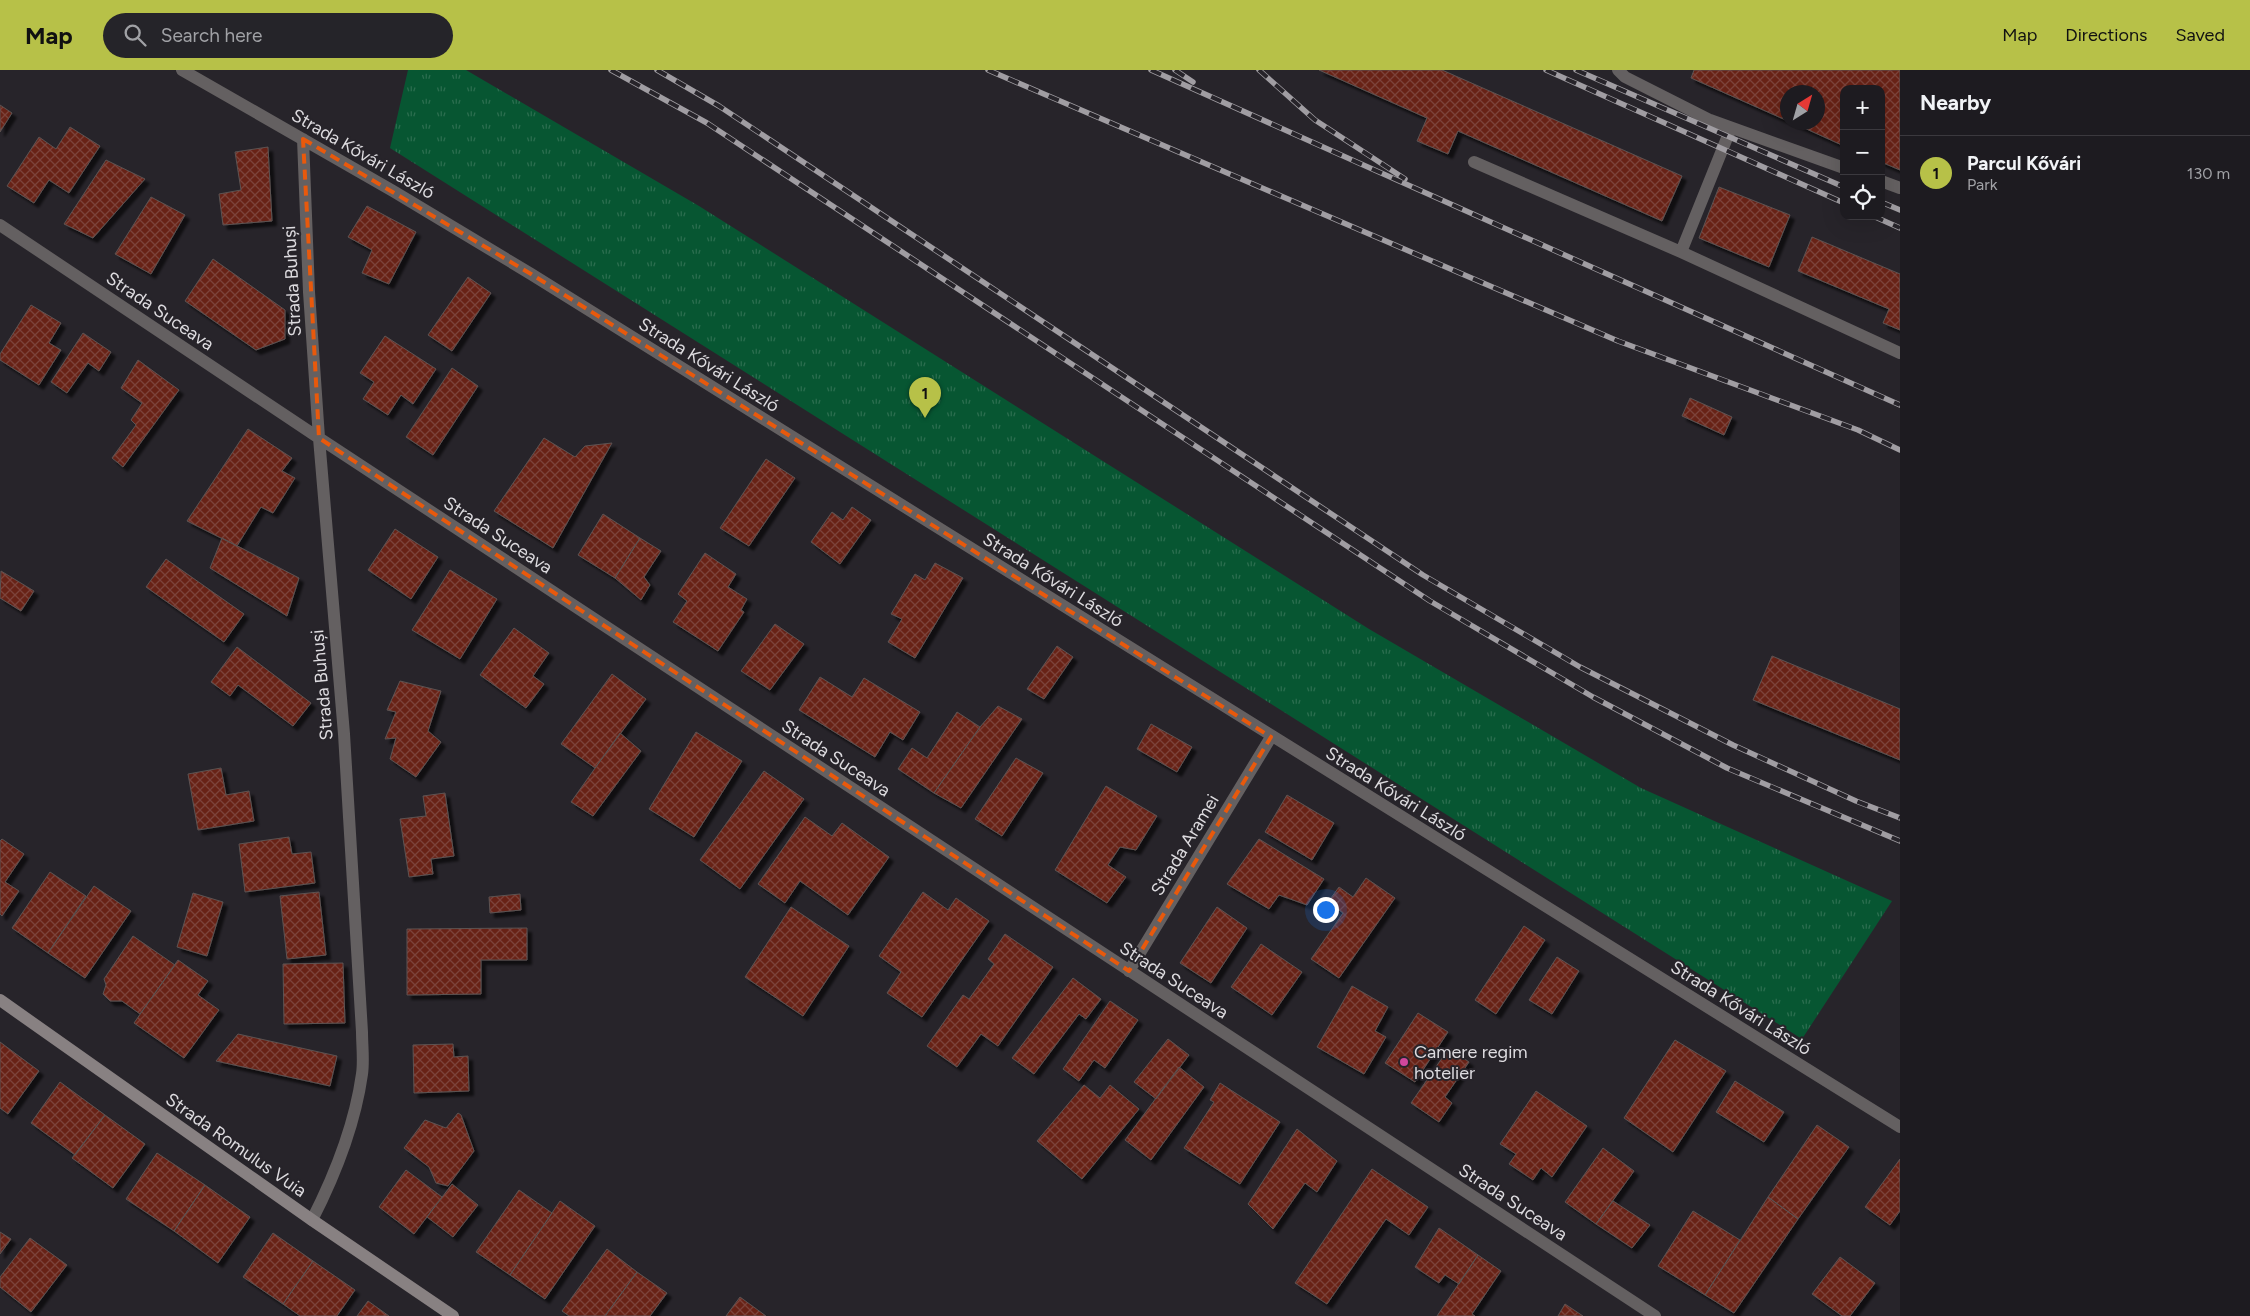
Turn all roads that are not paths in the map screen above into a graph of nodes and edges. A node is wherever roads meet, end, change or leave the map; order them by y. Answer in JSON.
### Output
{"nodes":[{"id":1,"x":182,"y":70,"type":"edge"},
{"id":2,"x":1618,"y":70,"type":"edge"},
{"id":3,"x":1731,"y":128,"type":"junction"},
{"id":4,"x":303,"y":140,"type":"junction"},
{"id":5,"x":1474,"y":162,"type":"dead end"},
{"id":6,"x":1840,"y":167,"type":"edge"},
{"id":7,"x":1885,"y":182,"type":"edge"},
{"id":8,"x":1900,"y":188,"type":"edge"},
{"id":9,"x":0,"y":225,"type":"edge"},
{"id":10,"x":1681,"y":252,"type":"junction"},
{"id":11,"x":1900,"y":353,"type":"edge"},
{"id":12,"x":319,"y":438,"type":"junction"},
{"id":13,"x":1271,"y":737,"type":"junction"},
{"id":14,"x":1128,"y":971,"type":"junction"},
{"id":15,"x":0,"y":1000,"type":"edge"},
{"id":16,"x":1900,"y":1127,"type":"edge"},
{"id":17,"x":312,"y":1220,"type":"junction"},
{"id":18,"x":453,"y":1316,"type":"edge"},
{"id":19,"x":1655,"y":1316,"type":"edge"}],
"edges":[{"from":1,"to":4,"type":"street","name":"Strada Kővári László"},
{"from":2,"to":3,"type":"street"},
{"from":3,"to":6,"type":"street"},
{"from":3,"to":10,"type":"street"},
{"from":4,"to":12,"type":"street","name":"Strada Buhuși"},
{"from":4,"to":13,"type":"street","name":"Strada Kővári László"},
{"from":5,"to":10,"type":"street"},
{"from":7,"to":8,"type":"street"},
{"from":9,"to":12,"type":"street","name":"Strada Suceava"},
{"from":10,"to":11,"type":"street"},
{"from":12,"to":14,"type":"street","name":"Strada Suceava"},
{"from":12,"to":17,"type":"street","name":"Strada Buhuși"},
{"from":13,"to":14,"type":"street","name":"Strada Aramei"},
{"from":13,"to":16,"type":"street","name":"Strada Kővári László"},
{"from":14,"to":19,"type":"street","name":"Strada Suceava"},
{"from":15,"to":17,"type":"street","name":"Strada Romulus Vuia"},
{"from":17,"to":18,"type":"street","name":"Strada Romulus Vuia"}]}
